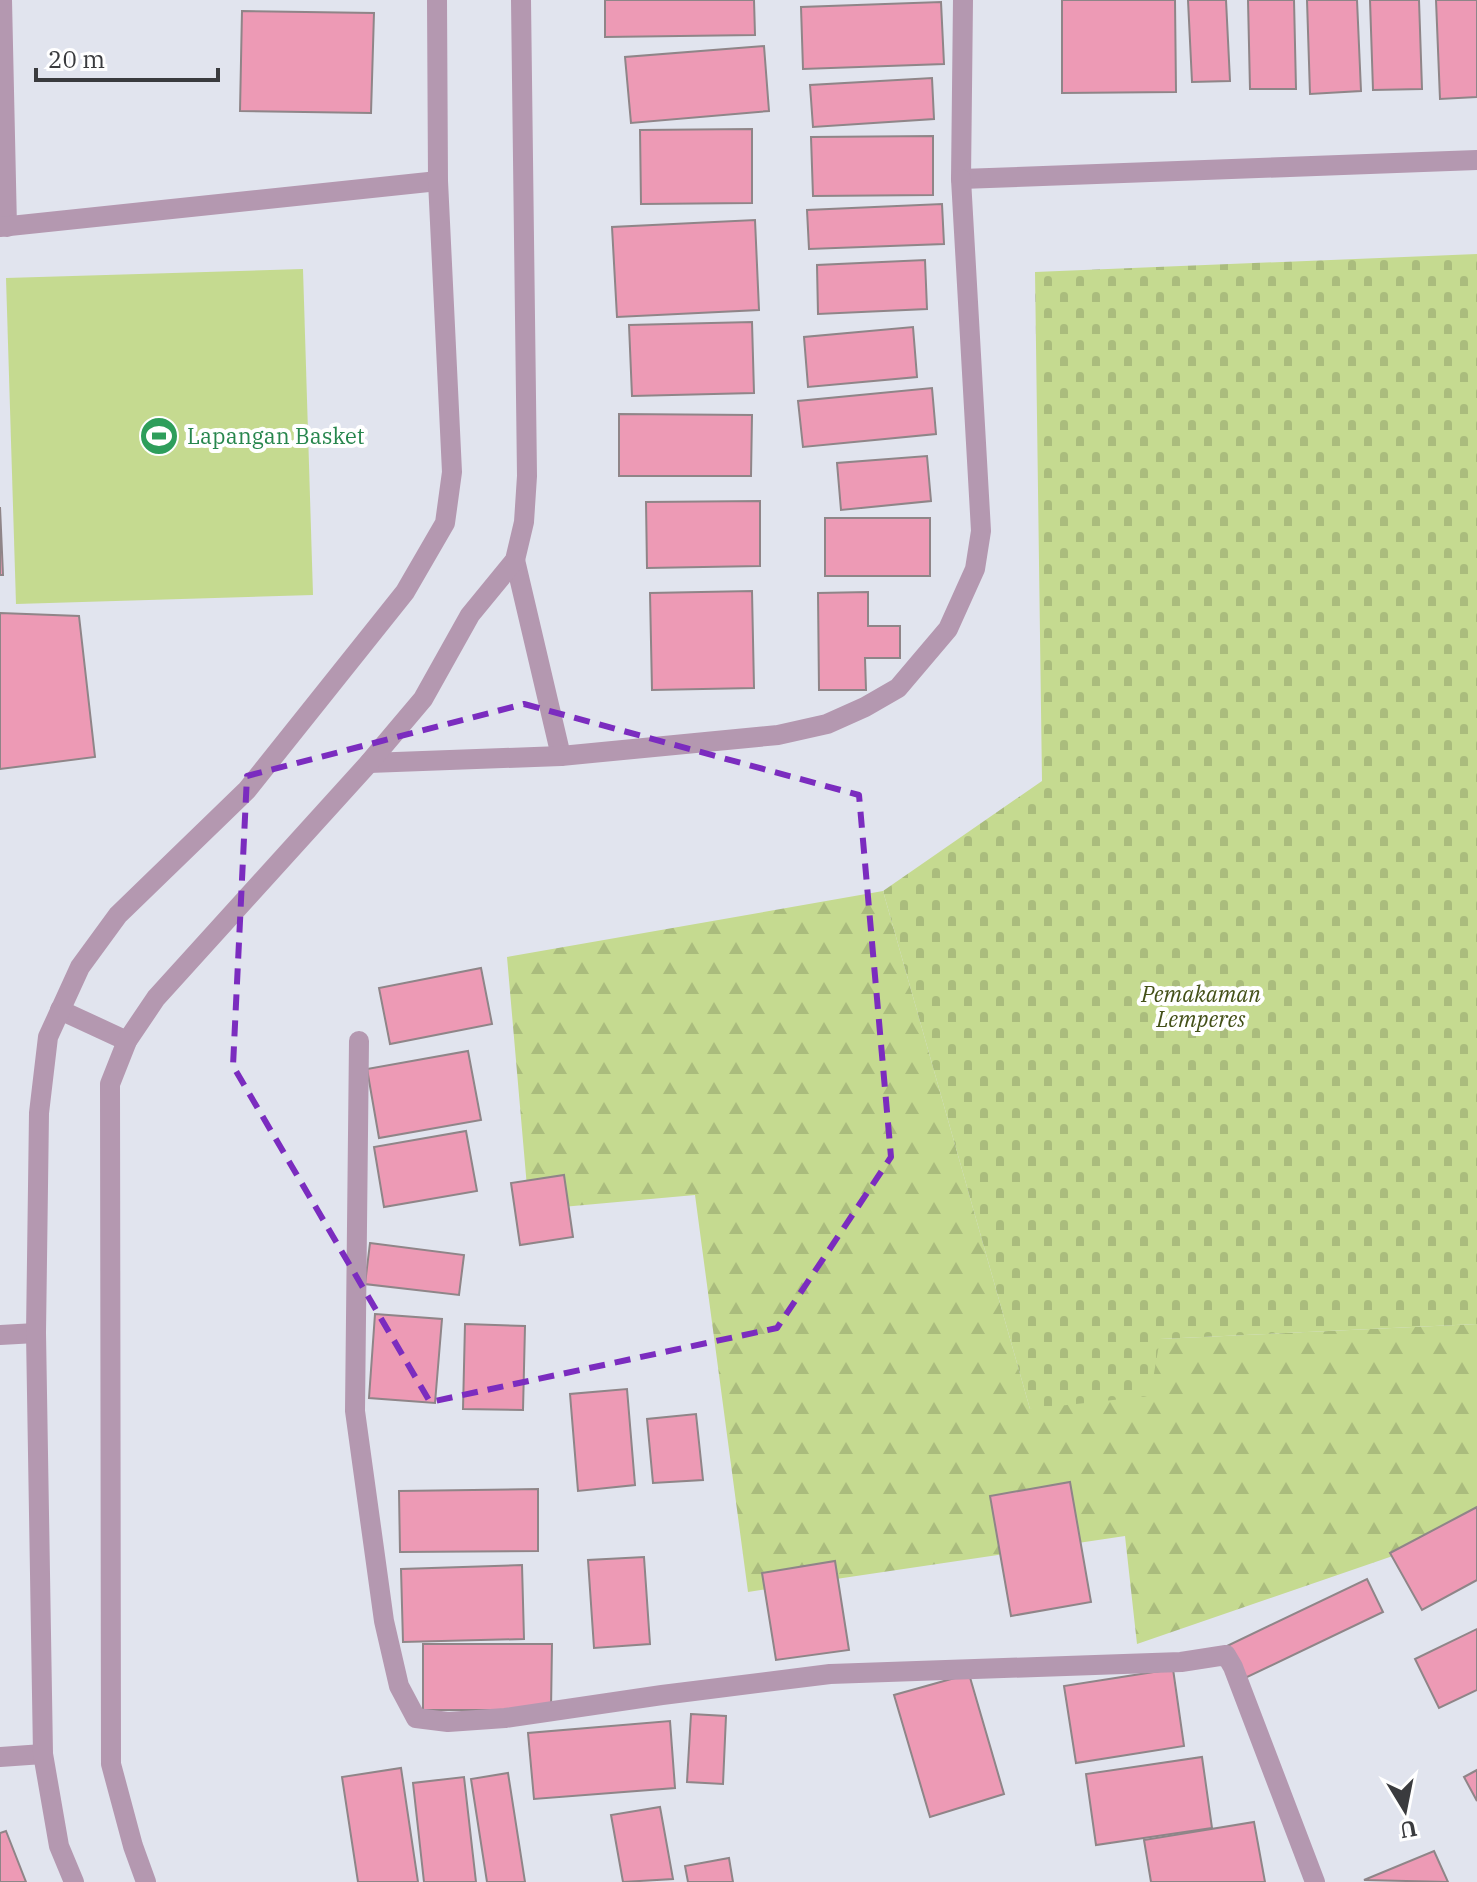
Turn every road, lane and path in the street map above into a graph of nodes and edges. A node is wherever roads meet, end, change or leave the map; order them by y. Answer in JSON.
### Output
{"nodes":[{"id":1,"x":2,"y":0,"type":"edge"},
{"id":2,"x":437,"y":0,"type":"edge"},
{"id":3,"x":521,"y":0,"type":"edge"},
{"id":4,"x":963,"y":0,"type":"edge"},
{"id":5,"x":1477,"y":160,"type":"edge"},
{"id":6,"x":961,"y":179,"type":"junction"},
{"id":7,"x":438,"y":181,"type":"junction"},
{"id":8,"x":4,"y":227,"type":"edge"},
{"id":9,"x":515,"y":560,"type":"junction"},
{"id":10,"x":561,"y":756,"type":"junction"},
{"id":11,"x":369,"y":763,"type":"junction"},
{"id":12,"x":60,"y":1010,"type":"junction"},
{"id":13,"x":127,"y":1041,"type":"junction"},
{"id":14,"x":359,"y":1041,"type":"dead end"},
{"id":15,"x":36,"y":1333,"type":"junction"},
{"id":16,"x":0,"y":1335,"type":"edge"},
{"id":17,"x":43,"y":1754,"type":"junction"},
{"id":18,"x":0,"y":1757,"type":"edge"},
{"id":19,"x":74,"y":1882,"type":"edge"},
{"id":20,"x":146,"y":1882,"type":"edge"},
{"id":21,"x":1315,"y":1882,"type":"edge"}],
"edges":[{"from":1,"to":8,"type":"street"},
{"from":2,"to":7,"type":"street"},
{"from":3,"to":9,"type":"street"},
{"from":4,"to":6,"type":"street"},
{"from":5,"to":6,"type":"street"},
{"from":6,"to":10,"type":"street"},
{"from":7,"to":8,"type":"street"},
{"from":7,"to":12,"type":"street"},
{"from":9,"to":10,"type":"street"},
{"from":9,"to":11,"type":"street"},
{"from":10,"to":11,"type":"street"},
{"from":11,"to":13,"type":"street"},
{"from":12,"to":13,"type":"street"},
{"from":12,"to":15,"type":"street"},
{"from":13,"to":20,"type":"street"},
{"from":14,"to":21,"type":"street"},
{"from":15,"to":16,"type":"street"},
{"from":15,"to":17,"type":"street"},
{"from":17,"to":18,"type":"street"},
{"from":17,"to":19,"type":"street"}]}
